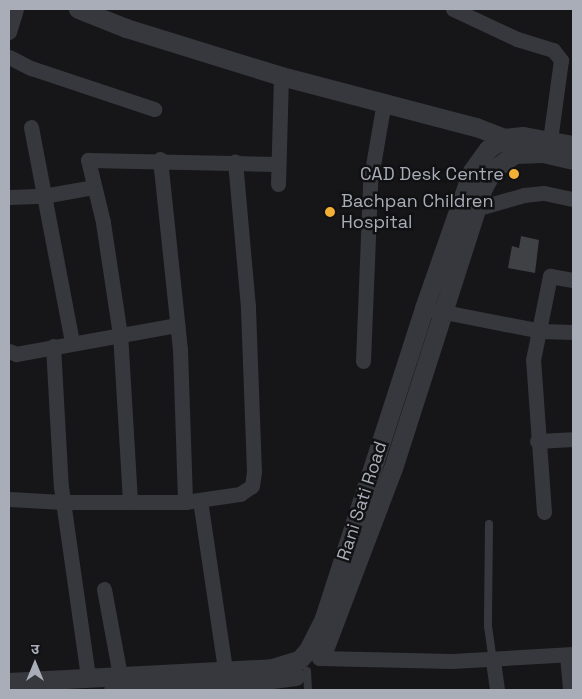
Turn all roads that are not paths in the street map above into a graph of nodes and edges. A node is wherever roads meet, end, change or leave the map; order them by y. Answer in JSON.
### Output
{"nodes":[{"id":1,"x":16,"y":9,"type":"edge"},
{"id":2,"x":78,"y":9,"type":"edge"},
{"id":3,"x":453,"y":9,"type":"edge"},
{"id":4,"x":9,"y":32,"type":"edge"},
{"id":5,"x":9,"y":58,"type":"edge"},
{"id":6,"x":281,"y":76,"type":"junction"},
{"id":7,"x":384,"y":101,"type":"junction"},
{"id":8,"x":154,"y":108,"type":"dead end"},
{"id":9,"x":30,"y":127,"type":"dead end"},
{"id":10,"x":504,"y":138,"type":"junction"},
{"id":11,"x":550,"y":140,"type":"junction"},
{"id":12,"x":573,"y":145,"type":"edge"},
{"id":13,"x":514,"y":154,"type":"junction"},
{"id":14,"x":160,"y":159,"type":"junction"},
{"id":15,"x":573,"y":160,"type":"edge"},
{"id":16,"x":235,"y":162,"type":"junction"},
{"id":17,"x":277,"y":164,"type":"junction"},
{"id":18,"x":278,"y":184,"type":"dead end"},
{"id":19,"x":94,"y":187,"type":"junction"},
{"id":20,"x":43,"y":196,"type":"junction"},
{"id":21,"x":9,"y":197,"type":"edge"},
{"id":22,"x":573,"y":199,"type":"edge"},
{"id":23,"x":475,"y":208,"type":"junction"},
{"id":24,"x":573,"y":280,"type":"edge"},
{"id":25,"x":433,"y":310,"type":"junction"},
{"id":26,"x":177,"y":325,"type":"junction"},
{"id":27,"x":541,"y":331,"type":"junction"},
{"id":28,"x":120,"y":332,"type":"junction"},
{"id":29,"x":573,"y":332,"type":"edge"},
{"id":30,"x":72,"y":342,"type":"junction"},
{"id":31,"x":53,"y":346,"type":"junction"},
{"id":32,"x":9,"y":351,"type":"edge"},
{"id":33,"x":363,"y":360,"type":"dead end"},
{"id":34,"x":573,"y":438,"type":"edge"},
{"id":35,"x":537,"y":441,"type":"junction"},
{"id":36,"x":9,"y":499,"type":"edge"},
{"id":37,"x":130,"y":501,"type":"junction"},
{"id":38,"x":192,"y":501,"type":"junction"},
{"id":39,"x":63,"y":502,"type":"junction"},
{"id":40,"x":544,"y":512,"type":"dead end"},
{"id":41,"x":488,"y":524,"type":"dead end"},
{"id":42,"x":104,"y":589,"type":"dead end"},
{"id":43,"x":330,"y":621,"type":"junction"},
{"id":44,"x":570,"y":655,"type":"edge"},
{"id":45,"x":493,"y":661,"type":"junction"},
{"id":46,"x":313,"y":664,"type":"junction"},
{"id":47,"x":88,"y":676,"type":"junction"},
{"id":48,"x":226,"y":678,"type":"junction"},
{"id":49,"x":9,"y":682,"type":"edge"},
{"id":50,"x":117,"y":683,"type":"edge"},
{"id":51,"x":308,"y":690,"type":"edge"},
{"id":52,"x":497,"y":690,"type":"edge"},
{"id":53,"x":570,"y":690,"type":"edge"}],
"edges":[{"from":1,"to":4,"type":"street"},
{"from":2,"to":6,"type":"street"},
{"from":3,"to":11,"type":"street"},
{"from":5,"to":8,"type":"street"},
{"from":6,"to":7,"type":"street"},
{"from":6,"to":17,"type":"street"},
{"from":7,"to":10,"type":"street"},
{"from":7,"to":33,"type":"street"},
{"from":9,"to":20,"type":"street"},
{"from":10,"to":11,"type":"street"},
{"from":10,"to":13,"type":"street"},
{"from":10,"to":25,"type":"street"},
{"from":11,"to":12,"type":"street"},
{"from":13,"to":15,"type":"street"},
{"from":13,"to":23,"type":"street"},
{"from":14,"to":16,"type":"street"},
{"from":14,"to":19,"type":"street"},
{"from":14,"to":26,"type":"street"},
{"from":16,"to":17,"type":"street"},
{"from":16,"to":38,"type":"street"},
{"from":17,"to":18,"type":"street"},
{"from":19,"to":20,"type":"street"},
{"from":19,"to":28,"type":"street"},
{"from":20,"to":21,"type":"street"},
{"from":20,"to":30,"type":"street"},
{"from":22,"to":23,"type":"street"},
{"from":23,"to":25,"type":"street"},
{"from":24,"to":27,"type":"street"},
{"from":25,"to":27,"type":"street"},
{"from":25,"to":43,"type":"street"},
{"from":26,"to":28,"type":"street"},
{"from":26,"to":38,"type":"street"},
{"from":27,"to":29,"type":"street"},
{"from":27,"to":35,"type":"street"},
{"from":28,"to":30,"type":"street"},
{"from":28,"to":37,"type":"street"},
{"from":30,"to":31,"type":"street"},
{"from":31,"to":32,"type":"street"},
{"from":31,"to":39,"type":"street"},
{"from":34,"to":35,"type":"street"},
{"from":35,"to":40,"type":"street"},
{"from":36,"to":39,"type":"street"},
{"from":37,"to":38,"type":"street"},
{"from":37,"to":39,"type":"street"},
{"from":38,"to":48,"type":"street"},
{"from":39,"to":47,"type":"street"},
{"from":41,"to":45,"type":"lane"},
{"from":42,"to":50,"type":"street"},
{"from":43,"to":46,"type":"street"},
{"from":43,"to":48,"type":"street"},
{"from":44,"to":45,"type":"street"},
{"from":44,"to":53,"type":"street"},
{"from":45,"to":46,"type":"street"},
{"from":45,"to":52,"type":"street"},
{"from":46,"to":48,"type":"street"},
{"from":46,"to":51,"type":"lane"},
{"from":47,"to":49,"type":"street"},
{"from":47,"to":50,"type":"street"},
{"from":48,"to":50,"type":"street"}]}
